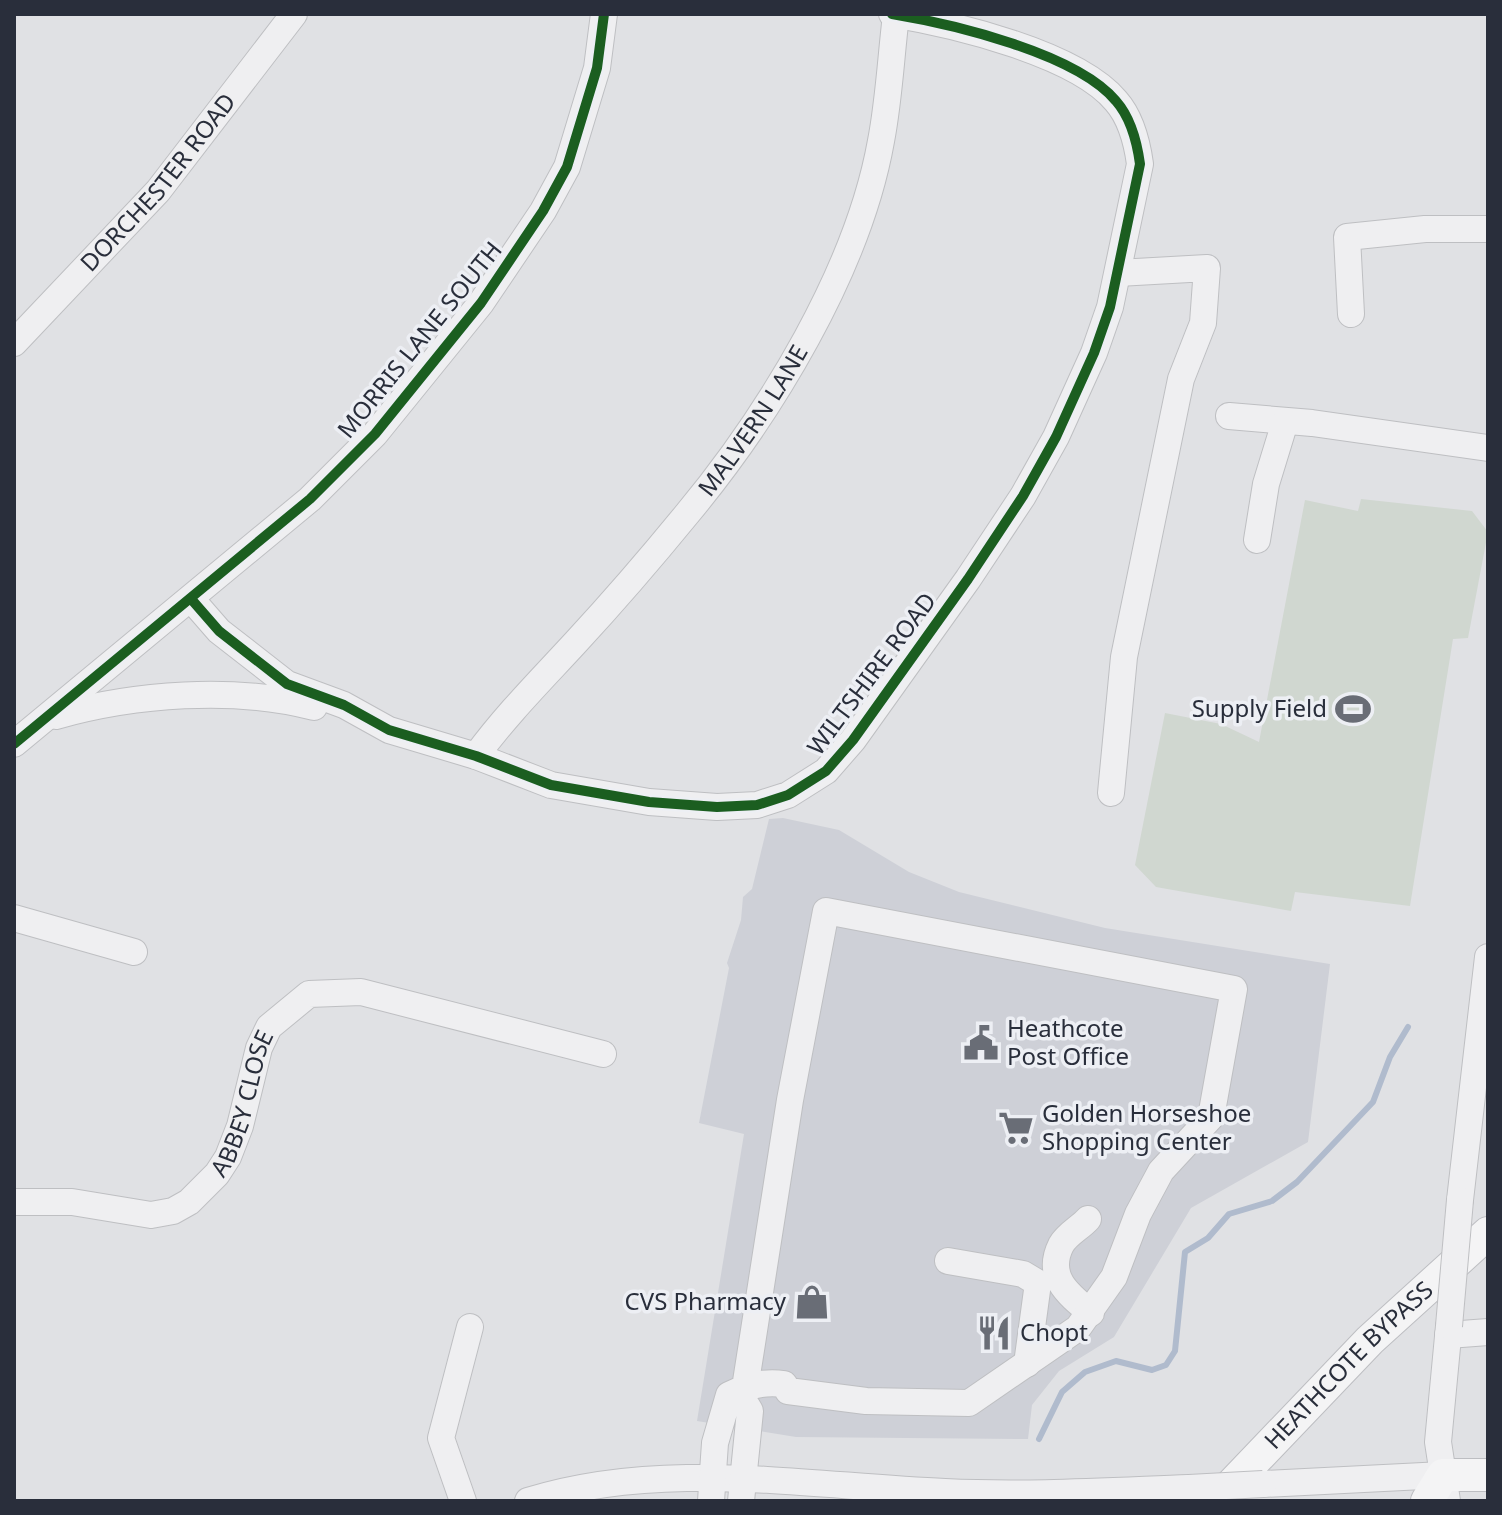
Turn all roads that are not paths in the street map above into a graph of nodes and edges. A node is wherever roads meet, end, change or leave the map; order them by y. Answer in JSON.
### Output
{"nodes":[{"id":1,"x":294,"y":14,"type":"edge"},
{"id":2,"x":604,"y":14,"type":"edge"},
{"id":3,"x":894,"y":14,"type":"edge"},
{"id":4,"x":1488,"y":229,"type":"edge"},
{"id":5,"x":1118,"y":273,"type":"junction"},
{"id":6,"x":1351,"y":314,"type":"dead end"},
{"id":7,"x":14,"y":343,"type":"edge"},
{"id":8,"x":1229,"y":416,"type":"dead end"},
{"id":9,"x":1285,"y":422,"type":"junction"},
{"id":10,"x":1488,"y":448,"type":"edge"},
{"id":11,"x":1257,"y":540,"type":"dead end"},
{"id":12,"x":192,"y":600,"type":"junction"},
{"id":13,"x":360,"y":716,"type":"junction"},
{"id":14,"x":44,"y":720,"type":"junction"},
{"id":15,"x":14,"y":744,"type":"edge"},
{"id":16,"x":476,"y":756,"type":"junction"},
{"id":17,"x":1111,"y":793,"type":"dead end"},
{"id":18,"x":14,"y":918,"type":"edge"},
{"id":19,"x":134,"y":952,"type":"dead end"},
{"id":20,"x":1488,"y":957,"type":"edge"},
{"id":21,"x":603,"y":1054,"type":"dead end"},
{"id":22,"x":14,"y":1202,"type":"edge"},
{"id":23,"x":1088,"y":1219,"type":"dead end"},
{"id":24,"x":1488,"y":1233,"type":"edge"},
{"id":25,"x":948,"y":1261,"type":"dead end"},
{"id":26,"x":1091,"y":1313,"type":"junction"},
{"id":27,"x":470,"y":1327,"type":"dead end"},
{"id":28,"x":1449,"y":1331,"type":"junction"},
{"id":29,"x":1488,"y":1332,"type":"edge"},
{"id":30,"x":1027,"y":1364,"type":"junction"},
{"id":31,"x":748,"y":1399,"type":"junction"},
{"id":32,"x":1488,"y":1475,"type":"edge"},
{"id":33,"x":711,"y":1489,"type":"edge"},
{"id":34,"x":741,"y":1490,"type":"edge"},
{"id":35,"x":1439,"y":1492,"type":"edge"},
{"id":36,"x":1202,"y":1495,"type":"edge"},
{"id":37,"x":463,"y":1501,"type":"edge"},
{"id":38,"x":528,"y":1501,"type":"edge"}],
"edges":[{"from":1,"to":7,"type":"street","name":"DORCHESTER ROAD"},
{"from":2,"to":12,"type":"street","name":"MORRIS LANE SOUTH"},
{"from":3,"to":5,"type":"street","name":"WILTSHIRE ROAD"},
{"from":3,"to":16,"type":"street","name":"MALVERN LANE"},
{"from":4,"to":6,"type":"street"},
{"from":5,"to":16,"type":"street","name":"WILTSHIRE ROAD"},
{"from":5,"to":17,"type":"street"},
{"from":8,"to":9,"type":"street"},
{"from":9,"to":10,"type":"street"},
{"from":9,"to":11,"type":"street"},
{"from":12,"to":13,"type":"street","name":"WILTSHIRE ROAD"},
{"from":12,"to":14,"type":"street","name":"MORRIS LANE SOUTH"},
{"from":13,"to":14,"type":"street","name":"WILTSHIRE ROAD"},
{"from":13,"to":16,"type":"street","name":"WILTSHIRE ROAD"},
{"from":14,"to":15,"type":"street","name":"MORRIS LANE SOUTH"},
{"from":18,"to":19,"type":"street"},
{"from":20,"to":28,"type":"street","bridge":true},
{"from":21,"to":22,"type":"street","name":"ABBEY CLOSE"},
{"from":23,"to":26,"type":"street"},
{"from":24,"to":36,"type":"main road","name":"HEATHCOTE BYPASS"},
{"from":25,"to":30,"type":"street"},
{"from":26,"to":30,"type":"street"},
{"from":26,"to":31,"type":"street"},
{"from":27,"to":37,"type":"street"},
{"from":28,"to":29,"type":"street"},
{"from":28,"to":35,"type":"street"},
{"from":30,"to":31,"type":"street"},
{"from":31,"to":33,"type":"street"},
{"from":31,"to":34,"type":"street"},
{"from":32,"to":35,"type":"main road"},
{"from":33,"to":34,"type":"street"},
{"from":33,"to":38,"type":"street"},
{"from":34,"to":36,"type":"street"},
{"from":35,"to":36,"type":"street","bridge":true}]}
